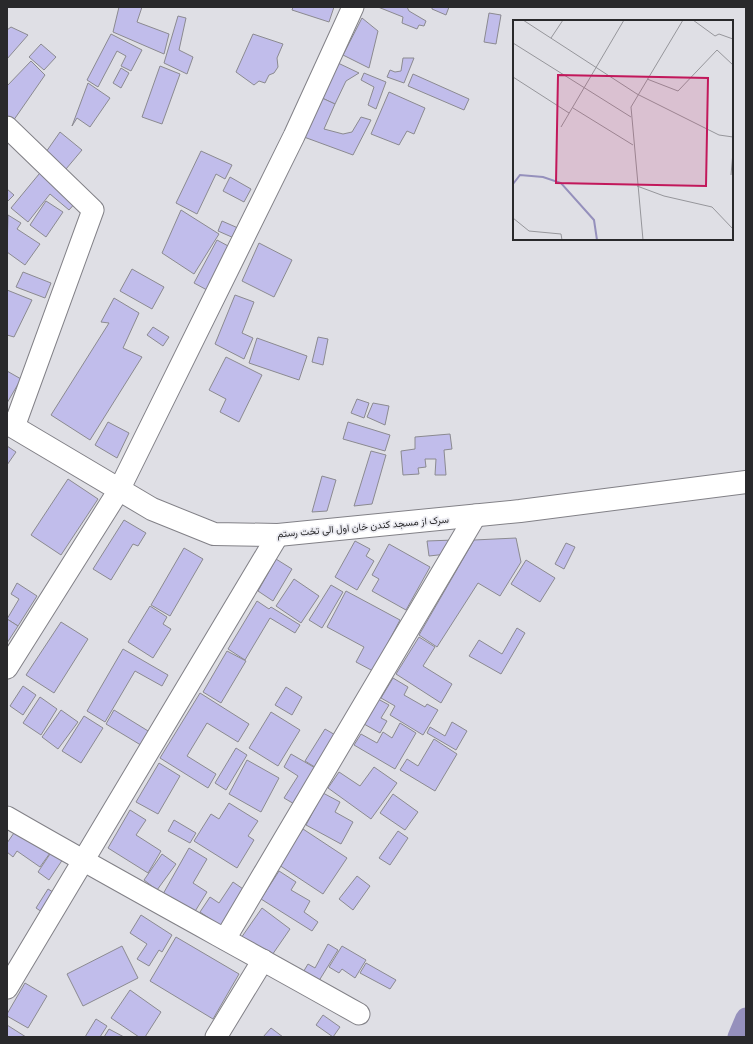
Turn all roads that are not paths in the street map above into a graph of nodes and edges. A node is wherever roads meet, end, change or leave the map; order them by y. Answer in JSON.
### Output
{"nodes":[{"id":1,"x":353,"y":7,"type":"edge"},
{"id":2,"x":7,"y":127,"type":"edge"},
{"id":3,"x":11,"y":425,"type":"edge"},
{"id":4,"x":746,"y":482,"type":"edge"},
{"id":5,"x":119,"y":490,"type":"junction"},
{"id":6,"x":476,"y":515,"type":"junction"},
{"id":7,"x":278,"y":535,"type":"junction"},
{"id":8,"x":7,"y":668,"type":"edge"},
{"id":9,"x":7,"y":817,"type":"edge"},
{"id":10,"x":83,"y":861,"type":"junction"},
{"id":11,"x":225,"y":939,"type":"junction"},
{"id":12,"x":263,"y":960,"type":"junction"},
{"id":13,"x":7,"y":988,"type":"edge"},
{"id":14,"x":359,"y":1014,"type":"dead end"},
{"id":15,"x":216,"y":1037,"type":"edge"}],
"edges":[{"from":1,"to":5,"type":"street"},
{"from":2,"to":3,"type":"street"},
{"from":3,"to":5,"type":"street","name":"سرک از مسجد کندن خان اول الی تخت رستم"},
{"from":4,"to":6,"type":"street","name":"سرک از مسجد کندن خان اول الی تخت رستم"},
{"from":5,"to":7,"type":"street","name":"سرک از مسجد کندن خان اول الی تخت رستم"},
{"from":5,"to":8,"type":"street"},
{"from":6,"to":7,"type":"street","name":"سرک از مسجد کندن خان اول الی تخت رستم"},
{"from":6,"to":11,"type":"street"},
{"from":7,"to":10,"type":"street"},
{"from":9,"to":10,"type":"street"},
{"from":10,"to":11,"type":"street"},
{"from":10,"to":13,"type":"street"},
{"from":11,"to":12,"type":"street"},
{"from":12,"to":14,"type":"street"},
{"from":12,"to":15,"type":"street"}]}
